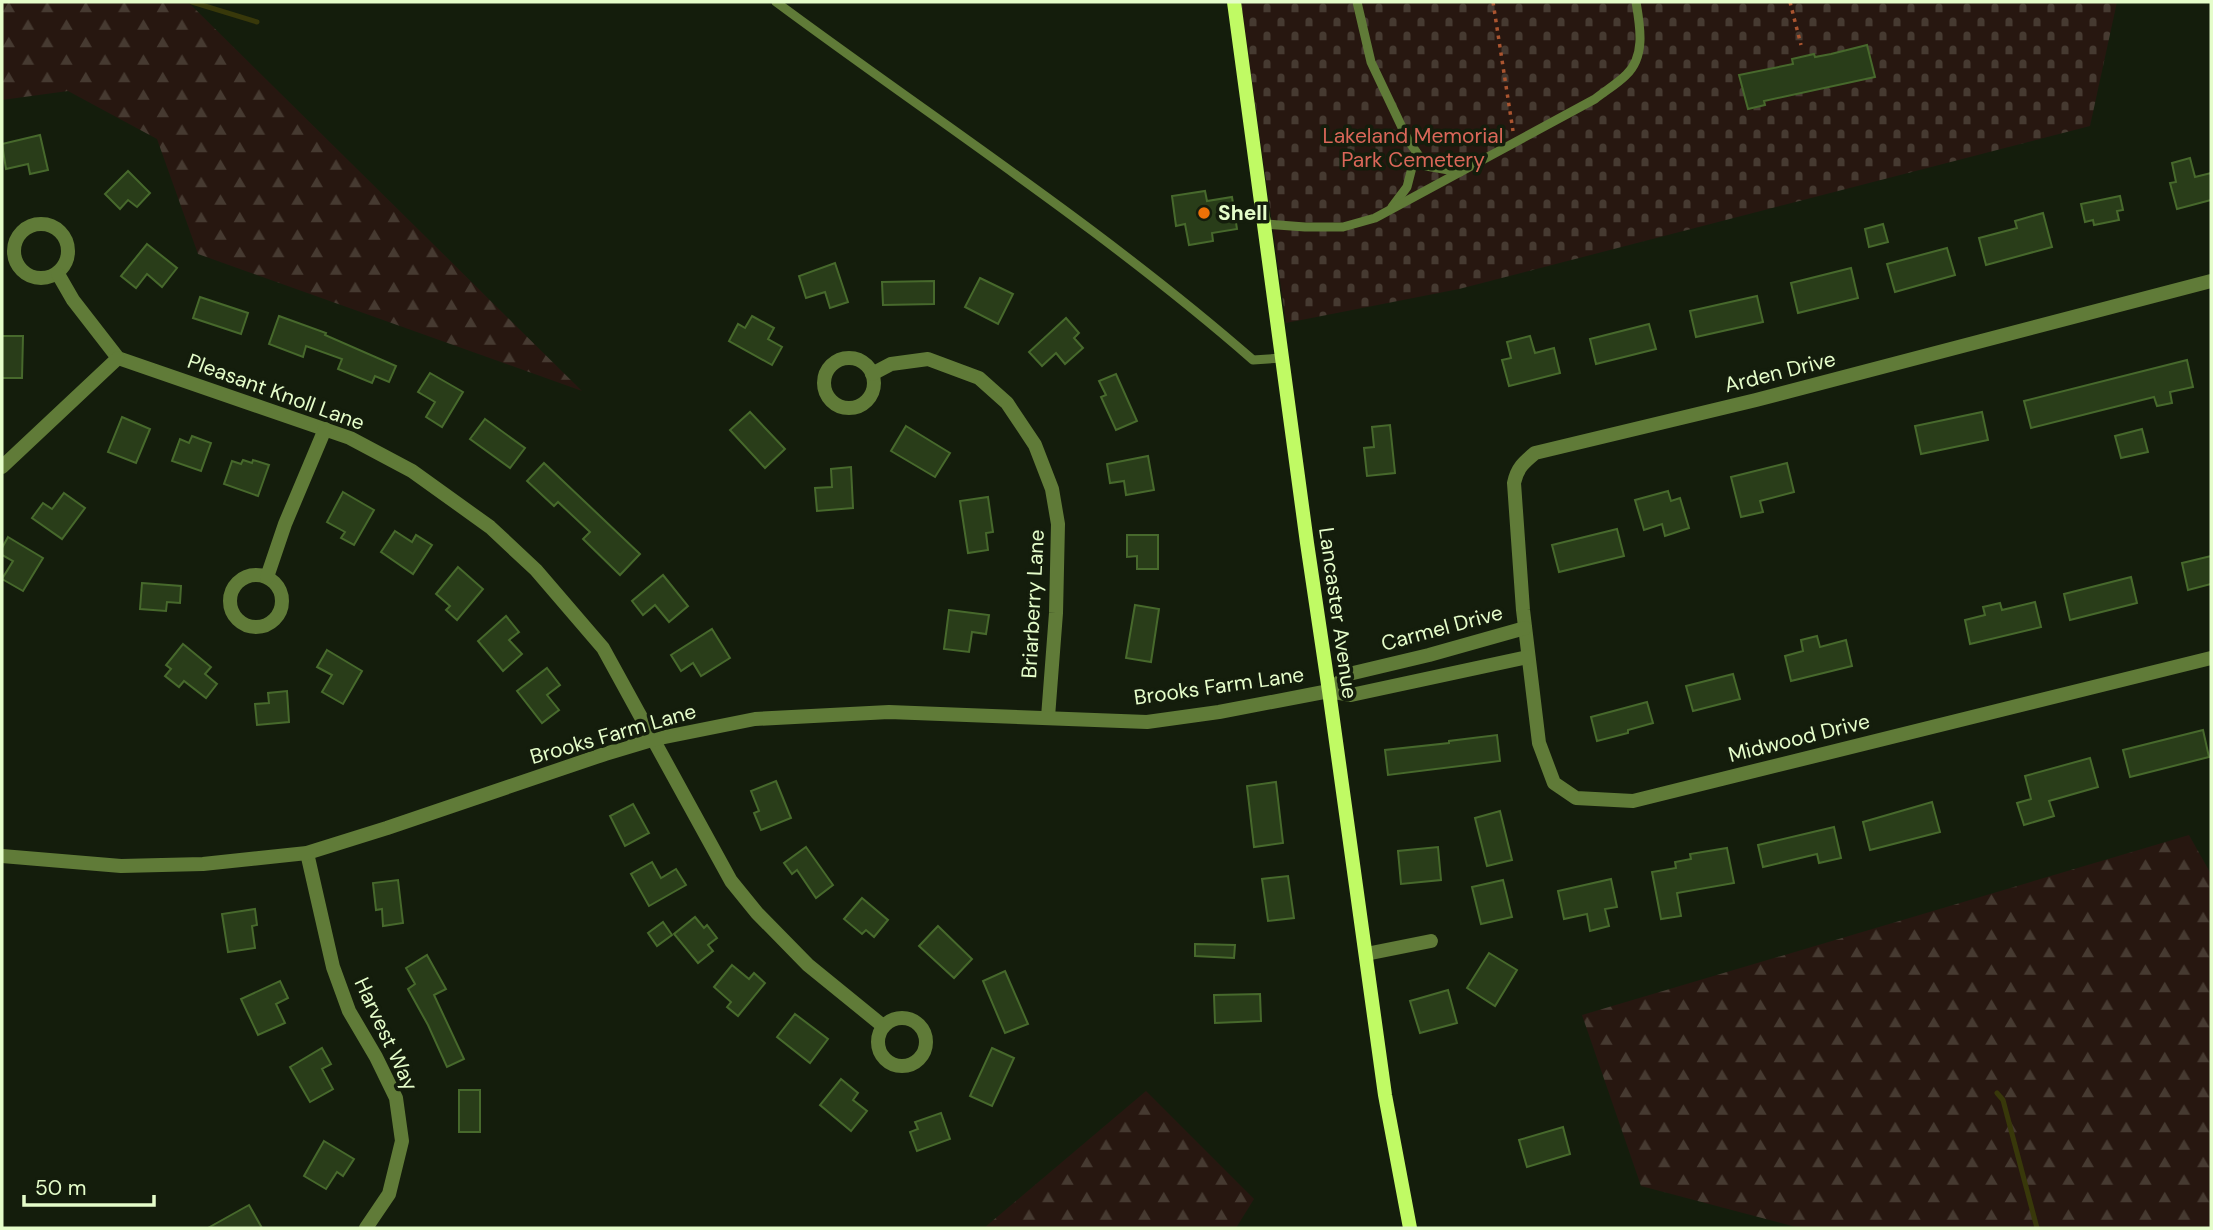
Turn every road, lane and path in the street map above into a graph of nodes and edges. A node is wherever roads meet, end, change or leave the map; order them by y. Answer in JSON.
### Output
{"nodes":[{"id":1,"x":776,"y":2,"type":"edge"},
{"id":2,"x":1234,"y":2,"type":"edge"},
{"id":3,"x":1357,"y":2,"type":"edge"},
{"id":4,"x":1493,"y":2,"type":"edge"},
{"id":5,"x":1636,"y":2,"type":"edge"},
{"id":6,"x":1790,"y":2,"type":"edge"},
{"id":7,"x":1801,"y":45,"type":"dead end"},
{"id":8,"x":1515,"y":142,"type":"junction"},
{"id":9,"x":1416,"y":152,"type":"junction"},
{"id":10,"x":1460,"y":172,"type":"junction"},
{"id":11,"x":1390,"y":210,"type":"junction"},
{"id":12,"x":1265,"y":224,"type":"junction"},
{"id":13,"x":58,"y":274,"type":"dead end"},
{"id":14,"x":2211,"y":281,"type":"edge"},
{"id":15,"x":118,"y":358,"type":"junction"},
{"id":16,"x":1282,"y":358,"type":"junction"},
{"id":17,"x":872,"y":374,"type":"dead end"},
{"id":18,"x":325,"y":429,"type":"junction"},
{"id":19,"x":2,"y":467,"type":"edge"},
{"id":20,"x":267,"y":578,"type":"dead end"},
{"id":21,"x":1525,"y":628,"type":"junction"},
{"id":22,"x":1528,"y":657,"type":"junction"},
{"id":23,"x":2211,"y":658,"type":"edge"},
{"id":24,"x":1329,"y":691,"type":"junction"},
{"id":25,"x":1048,"y":718,"type":"junction"},
{"id":26,"x":655,"y":740,"type":"junction"},
{"id":27,"x":307,"y":853,"type":"junction"},
{"id":28,"x":2,"y":856,"type":"edge"},
{"id":29,"x":1431,"y":941,"type":"dead end"},
{"id":30,"x":1366,"y":954,"type":"junction"},
{"id":31,"x":883,"y":1026,"type":"dead end"},
{"id":32,"x":366,"y":1228,"type":"edge"},
{"id":33,"x":1410,"y":1228,"type":"edge"}],
"edges":[{"from":1,"to":16,"type":"lane"},
{"from":2,"to":12,"type":"main road","name":"Lancaster Avenue"},
{"from":3,"to":9,"type":"lane"},
{"from":4,"to":8,"type":"path"},
{"from":5,"to":8,"type":"lane"},
{"from":6,"to":7,"type":"path"},
{"from":8,"to":10,"type":"lane"},
{"from":9,"to":10,"type":"lane"},
{"from":9,"to":11,"type":"lane"},
{"from":10,"to":11,"type":"lane"},
{"from":11,"to":12,"type":"lane"},
{"from":12,"to":16,"type":"main road","name":"Lancaster Avenue"},
{"from":13,"to":15,"type":"street"},
{"from":14,"to":21,"type":"street","name":"Arden Drive"},
{"from":15,"to":18,"type":"street","name":"Pleasant Knoll Lane"},
{"from":15,"to":19,"type":"street"},
{"from":16,"to":24,"type":"main road","name":"Lancaster Avenue"},
{"from":17,"to":25,"type":"street","name":"Briarberry Lane"},
{"from":18,"to":20,"type":"street"},
{"from":18,"to":26,"type":"street","name":"Pleasant Knoll Lane"},
{"from":21,"to":22,"type":"street","name":"Midwood Drive"},
{"from":21,"to":24,"type":"street","name":"Carmel Drive"},
{"from":22,"to":23,"type":"street","name":"Midwood Drive"},
{"from":22,"to":24,"type":"street","name":"Carmel Drive"},
{"from":24,"to":25,"type":"street","name":"Brooks Farm Lane"},
{"from":24,"to":30,"type":"main road","name":"Lancaster Avenue"},
{"from":25,"to":26,"type":"street","name":"Brooks Farm Lane"},
{"from":26,"to":27,"type":"street","name":"Brooks Farm Lane"},
{"from":26,"to":31,"type":"street","name":"Pleasant Knoll Lane"},
{"from":27,"to":28,"type":"street","name":"Brooks Farm Lane"},
{"from":27,"to":32,"type":"street","name":"Harvest Way"},
{"from":29,"to":30,"type":"street"},
{"from":30,"to":33,"type":"main road","name":"Lancaster Avenue"}]}
